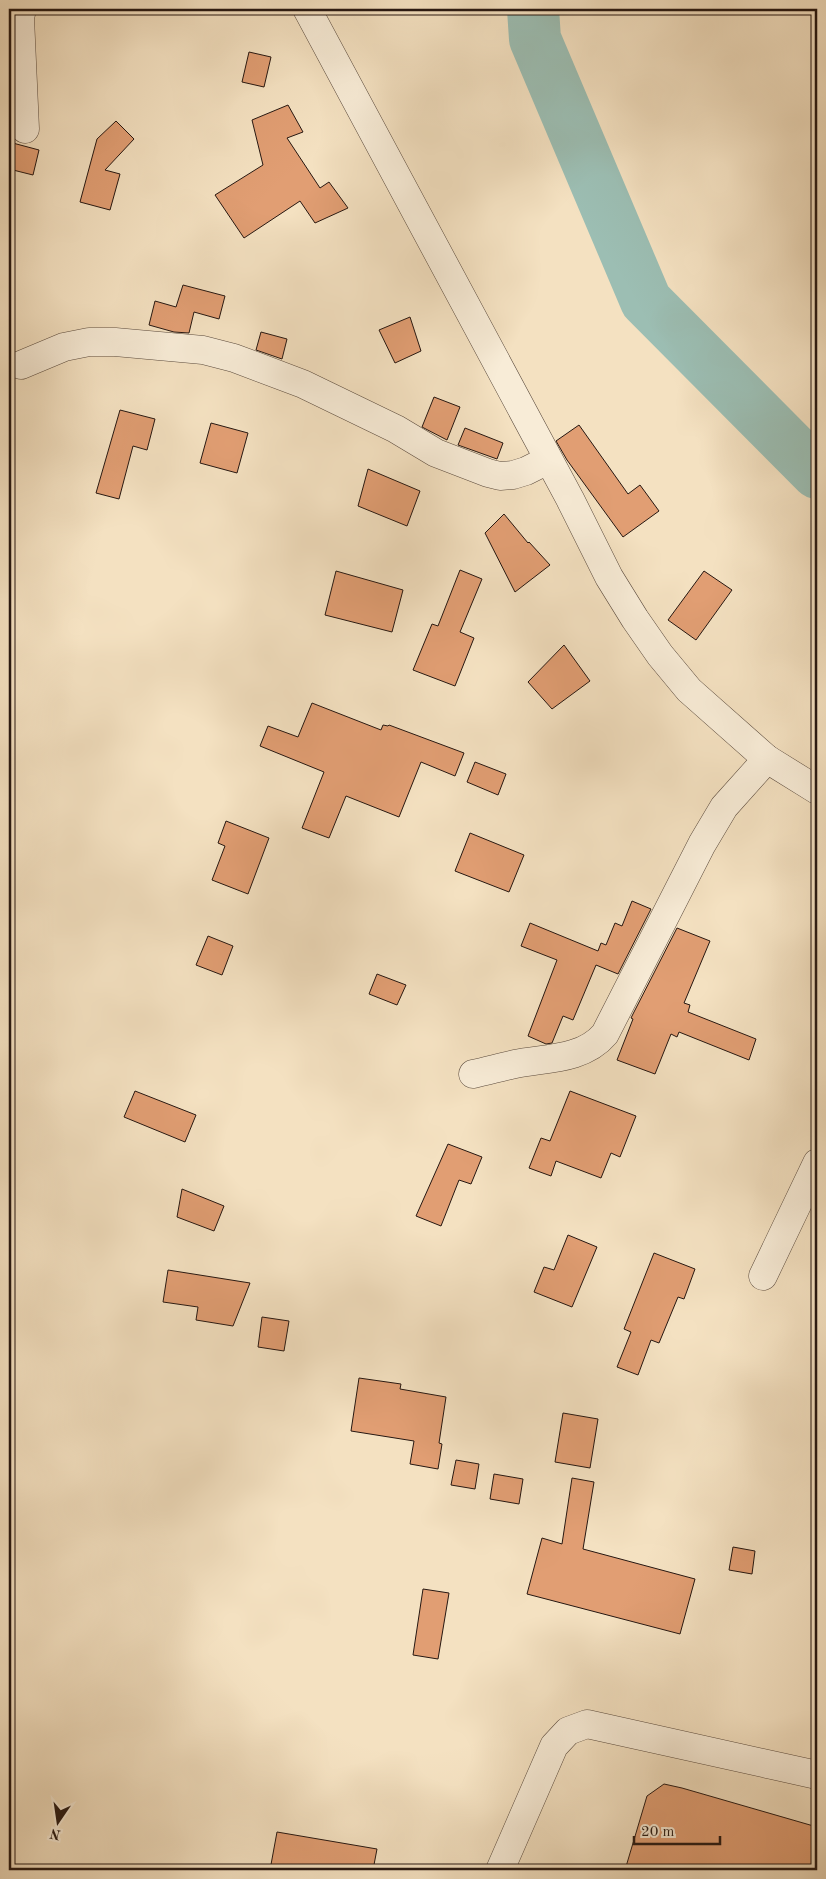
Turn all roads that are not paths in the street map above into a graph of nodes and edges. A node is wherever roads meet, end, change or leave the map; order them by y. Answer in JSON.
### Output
{"nodes":[{"id":1,"x":22,"y":9,"type":"edge"},
{"id":2,"x":307,"y":9,"type":"edge"},
{"id":3,"x":25,"y":129,"type":"dead end"},
{"id":4,"x":21,"y":365,"type":"dead end"},
{"id":5,"x":548,"y":460,"type":"junction"},
{"id":6,"x":766,"y":759,"type":"junction"},
{"id":7,"x":817,"y":790,"type":"edge"},
{"id":8,"x":473,"y":1074,"type":"dead end"},
{"id":9,"x":817,"y":1163,"type":"edge"},
{"id":10,"x":763,"y":1276,"type":"dead end"},
{"id":11,"x":817,"y":1775,"type":"edge"},
{"id":12,"x":500,"y":1870,"type":"edge"}],
"edges":[{"from":1,"to":3,"type":"street"},
{"from":2,"to":5,"type":"street"},
{"from":4,"to":5,"type":"street"},
{"from":5,"to":6,"type":"street"},
{"from":6,"to":7,"type":"street"},
{"from":6,"to":8,"type":"street"},
{"from":9,"to":10,"type":"street"},
{"from":11,"to":12,"type":"street"}]}
